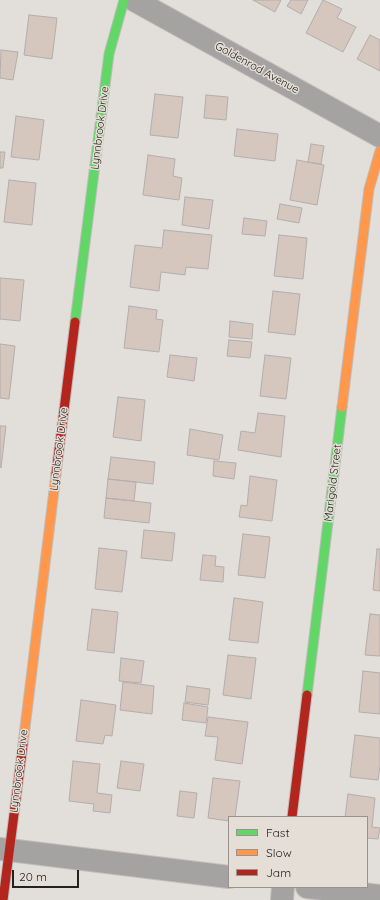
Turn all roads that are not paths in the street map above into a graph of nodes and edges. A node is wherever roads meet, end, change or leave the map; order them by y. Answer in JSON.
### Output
{"nodes":[{"id":1,"x":124,"y":0,"type":"edge"},
{"id":2,"x":134,"y":0,"type":"edge"},
{"id":3,"x":380,"y":136,"type":"edge"},
{"id":4,"x":380,"y":151,"type":"edge"},
{"id":5,"x":292,"y":816,"type":"edge"},
{"id":6,"x":5,"y":849,"type":"edge"},
{"id":7,"x":228,"y":877,"type":"edge"},
{"id":8,"x":283,"y":888,"type":"edge"},
{"id":9,"x":315,"y":888,"type":"edge"},
{"id":10,"x":380,"y":896,"type":"edge"},
{"id":11,"x":3,"y":900,"type":"edge"},
{"id":12,"x":282,"y":900,"type":"edge"}],
"edges":[{"from":1,"to":6,"type":"street","name":"Lynnbrook Drive"},
{"from":2,"to":3,"type":"street","name":"Goldenrod Avenue"},
{"from":4,"to":5,"type":"street","name":"Marigold Street"},
{"from":6,"to":7,"type":"street"},
{"from":6,"to":11,"type":"street","name":"Lynnbrook Drive"},
{"from":8,"to":12,"type":"street"},
{"from":9,"to":10,"type":"street"}]}
